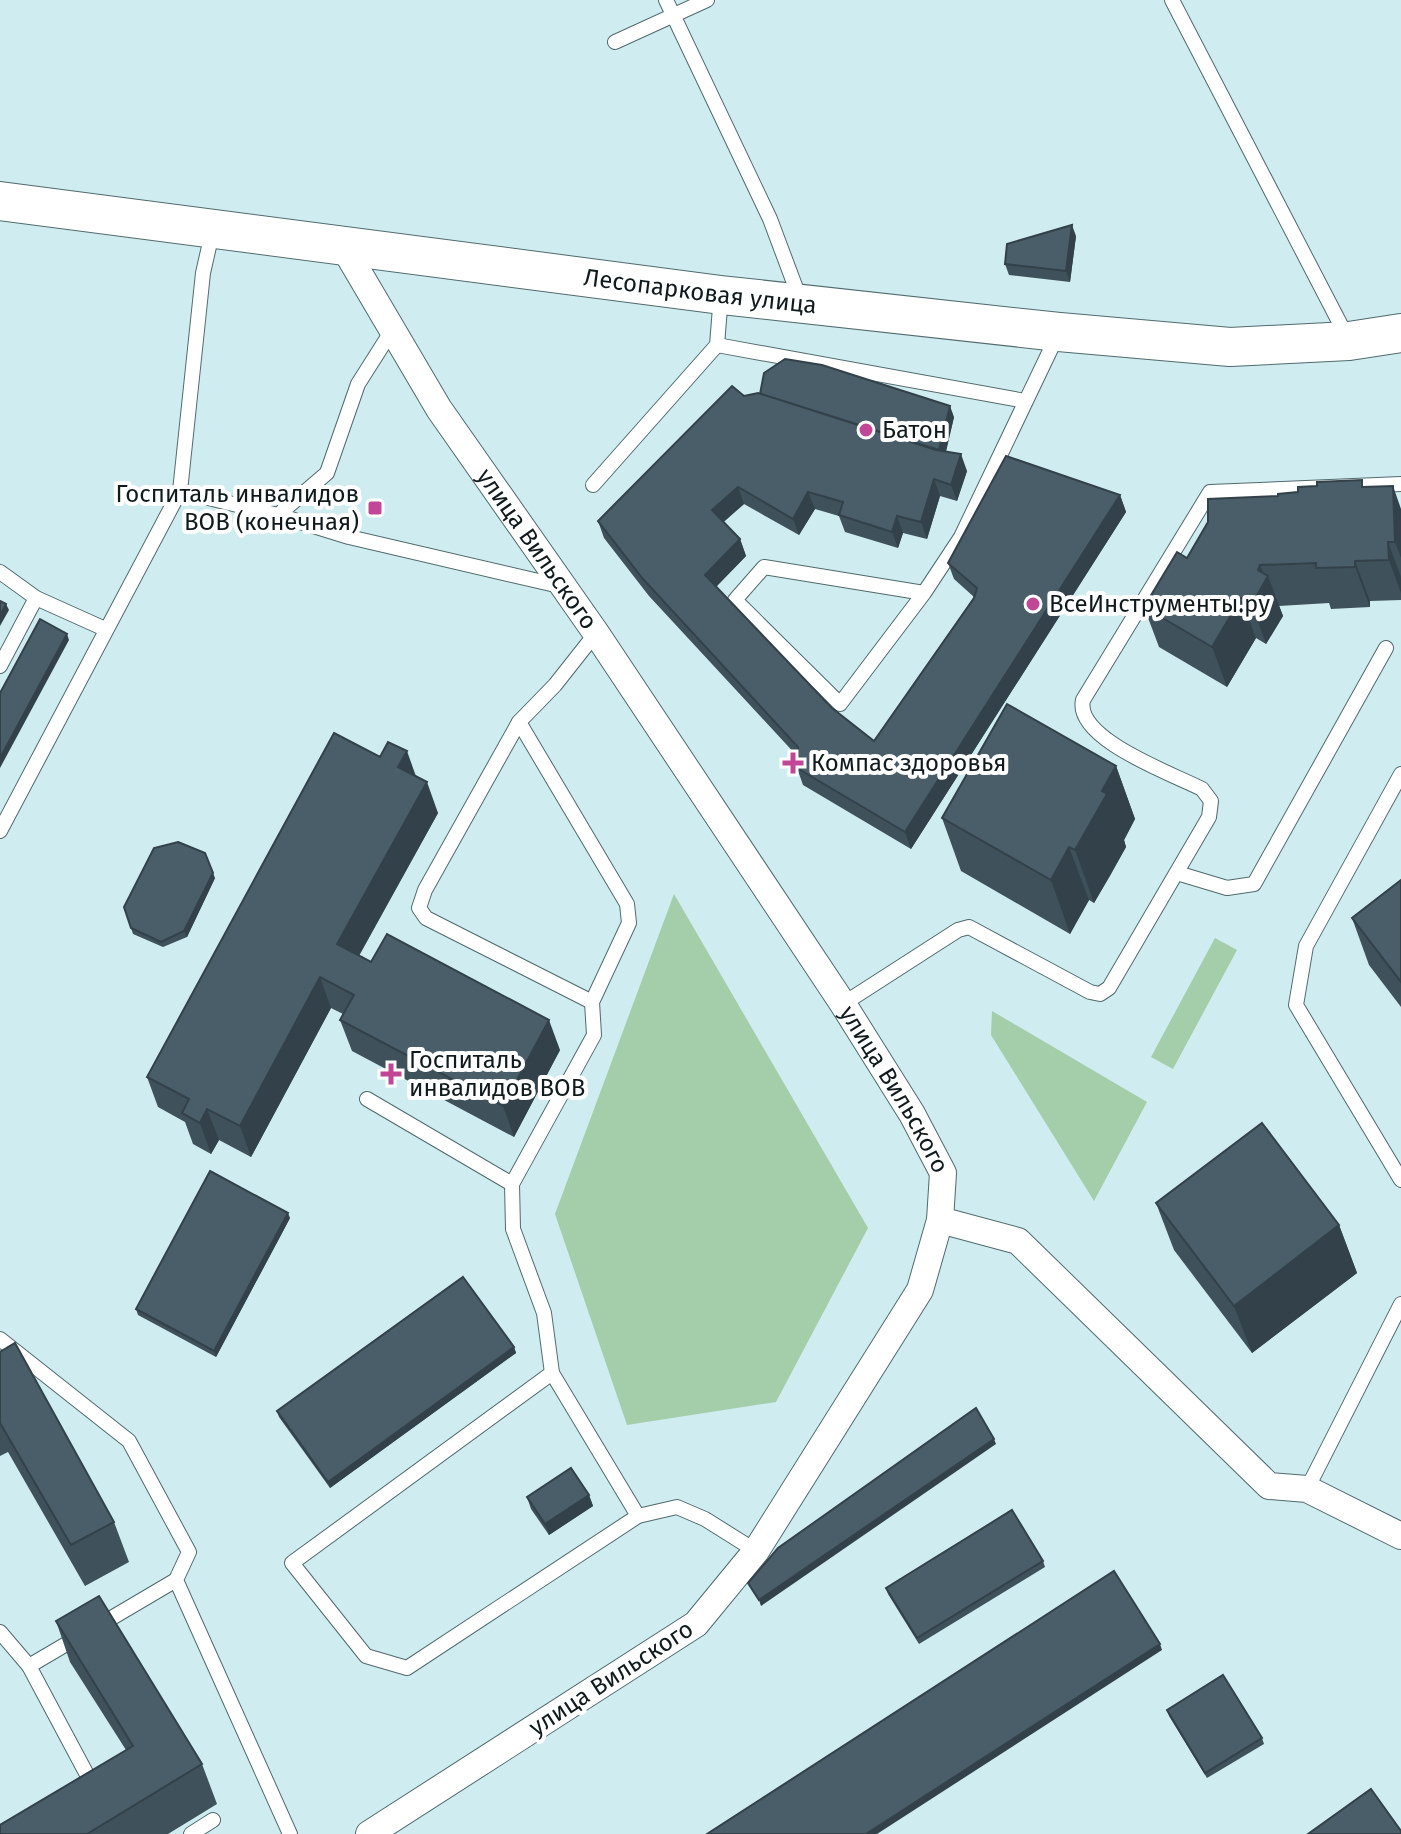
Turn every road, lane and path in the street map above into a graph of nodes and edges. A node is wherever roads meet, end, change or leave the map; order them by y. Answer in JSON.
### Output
{"nodes":[{"id":1,"x":666,"y":0,"type":"edge"},
{"id":2,"x":707,"y":0,"type":"edge"},
{"id":3,"x":1172,"y":0,"type":"edge"},
{"id":4,"x":673,"y":14,"type":"junction"},
{"id":5,"x":615,"y":42,"type":"dead end"},
{"id":6,"x":0,"y":201,"type":"edge"},
{"id":7,"x":213,"y":229,"type":"junction"},
{"id":8,"x":343,"y":246,"type":"junction"},
{"id":9,"x":721,"y":295,"type":"junction"},
{"id":10,"x":801,"y":303,"type":"junction"},
{"id":11,"x":391,"y":332,"type":"junction"},
{"id":12,"x":1059,"y":332,"type":"junction"},
{"id":13,"x":1400,"y":337,"type":"edge"},
{"id":14,"x":1349,"y":341,"type":"junction"},
{"id":15,"x":717,"y":345,"type":"junction"},
{"id":16,"x":1025,"y":401,"type":"junction"},
{"id":17,"x":1401,"y":484,"type":"edge"},
{"id":18,"x":593,"y":485,"type":"dead end"},
{"id":19,"x":180,"y":491,"type":"junction"},
{"id":20,"x":278,"y":515,"type":"junction"},
{"id":21,"x":0,"y":572,"type":"edge"},
{"id":22,"x":564,"y":587,"type":"junction"},
{"id":23,"x":924,"y":593,"type":"junction"},
{"id":24,"x":36,"y":598,"type":"junction"},
{"id":25,"x":105,"y":629,"type":"junction"},
{"id":26,"x":596,"y":633,"type":"junction"},
{"id":27,"x":1386,"y":648,"type":"dead end"},
{"id":28,"x":0,"y":666,"type":"edge"},
{"id":29,"x":519,"y":722,"type":"junction"},
{"id":30,"x":1401,"y":774,"type":"edge"},
{"id":31,"x":0,"y":831,"type":"edge"},
{"id":32,"x":1177,"y":873,"type":"junction"},
{"id":33,"x":592,"y":1002,"type":"junction"},
{"id":34,"x":843,"y":1004,"type":"junction"},
{"id":35,"x":367,"y":1099,"type":"dead end"},
{"id":36,"x":1397,"y":1163,"type":"edge"},
{"id":37,"x":1401,"y":1180,"type":"edge"},
{"id":38,"x":512,"y":1184,"type":"junction"},
{"id":39,"x":940,"y":1220,"type":"junction"},
{"id":40,"x":1401,"y":1304,"type":"edge"},
{"id":41,"x":0,"y":1339,"type":"edge"},
{"id":42,"x":552,"y":1373,"type":"junction"},
{"id":43,"x":1307,"y":1489,"type":"junction"},
{"id":44,"x":638,"y":1516,"type":"junction"},
{"id":45,"x":1401,"y":1536,"type":"edge"},
{"id":46,"x":756,"y":1551,"type":"junction"},
{"id":47,"x":176,"y":1580,"type":"junction"},
{"id":48,"x":0,"y":1632,"type":"edge"},
{"id":49,"x":29,"y":1666,"type":"junction"},
{"id":50,"x":68,"y":1798,"type":"edge"},
{"id":51,"x":213,"y":1820,"type":"dead end"},
{"id":52,"x":191,"y":1834,"type":"edge"},
{"id":53,"x":290,"y":1834,"type":"edge"},
{"id":54,"x":369,"y":1834,"type":"edge"}],
"edges":[{"from":1,"to":4,"type":"lane"},
{"from":2,"to":4,"type":"lane"},
{"from":3,"to":14,"type":"lane"},
{"from":4,"to":5,"type":"lane"},
{"from":4,"to":10,"type":"lane"},
{"from":6,"to":7,"type":"main road","name":"Лесопарковая улица"},
{"from":7,"to":8,"type":"main road","name":"Лесопарковая улица"},
{"from":7,"to":19,"type":"lane"},
{"from":8,"to":9,"type":"main road","name":"Лесопарковая улица"},
{"from":8,"to":11,"type":"street","name":"улица Вильского"},
{"from":9,"to":10,"type":"main road","name":"Лесопарковая улица"},
{"from":9,"to":15,"type":"lane"},
{"from":10,"to":12,"type":"main road","name":"Лесопарковая улица"},
{"from":11,"to":20,"type":"lane"},
{"from":11,"to":22,"type":"street","name":"улица Вильского"},
{"from":12,"to":14,"type":"main road","name":"Лесопарковая улица"},
{"from":12,"to":16,"type":"lane"},
{"from":13,"to":14,"type":"main road","name":"Лесопарковая улица"},
{"from":15,"to":16,"type":"lane"},
{"from":15,"to":18,"type":"lane"},
{"from":16,"to":23,"type":"lane"},
{"from":17,"to":32,"type":"lane"},
{"from":19,"to":20,"type":"lane"},
{"from":19,"to":25,"type":"lane"},
{"from":20,"to":22,"type":"lane"},
{"from":21,"to":24,"type":"lane"},
{"from":22,"to":26,"type":"street","name":"улица Вильского"},
{"from":23,"to":23,"type":"lane"},
{"from":24,"to":25,"type":"lane"},
{"from":24,"to":28,"type":"lane"},
{"from":25,"to":31,"type":"lane"},
{"from":26,"to":29,"type":"lane"},
{"from":26,"to":34,"type":"street","name":"улица Вильского"},
{"from":27,"to":32,"type":"lane"},
{"from":29,"to":33,"type":"lane"},
{"from":29,"to":33,"type":"lane"},
{"from":30,"to":36,"type":"lane"},
{"from":32,"to":34,"type":"lane"},
{"from":33,"to":38,"type":"lane"},
{"from":34,"to":39,"type":"street","name":"улица Вильского"},
{"from":35,"to":38,"type":"lane"},
{"from":36,"to":37,"type":"lane"},
{"from":38,"to":42,"type":"lane"},
{"from":39,"to":43,"type":"street"},
{"from":39,"to":46,"type":"street","name":"улица Вильского"},
{"from":40,"to":43,"type":"lane"},
{"from":41,"to":47,"type":"lane"},
{"from":42,"to":44,"type":"lane"},
{"from":42,"to":44,"type":"lane"},
{"from":43,"to":45,"type":"street"},
{"from":44,"to":46,"type":"lane"},
{"from":46,"to":54,"type":"street","name":"улица Вильского"},
{"from":47,"to":49,"type":"lane"},
{"from":47,"to":53,"type":"lane"},
{"from":48,"to":49,"type":"lane"},
{"from":49,"to":50,"type":"lane"},
{"from":51,"to":52,"type":"lane"}]}
